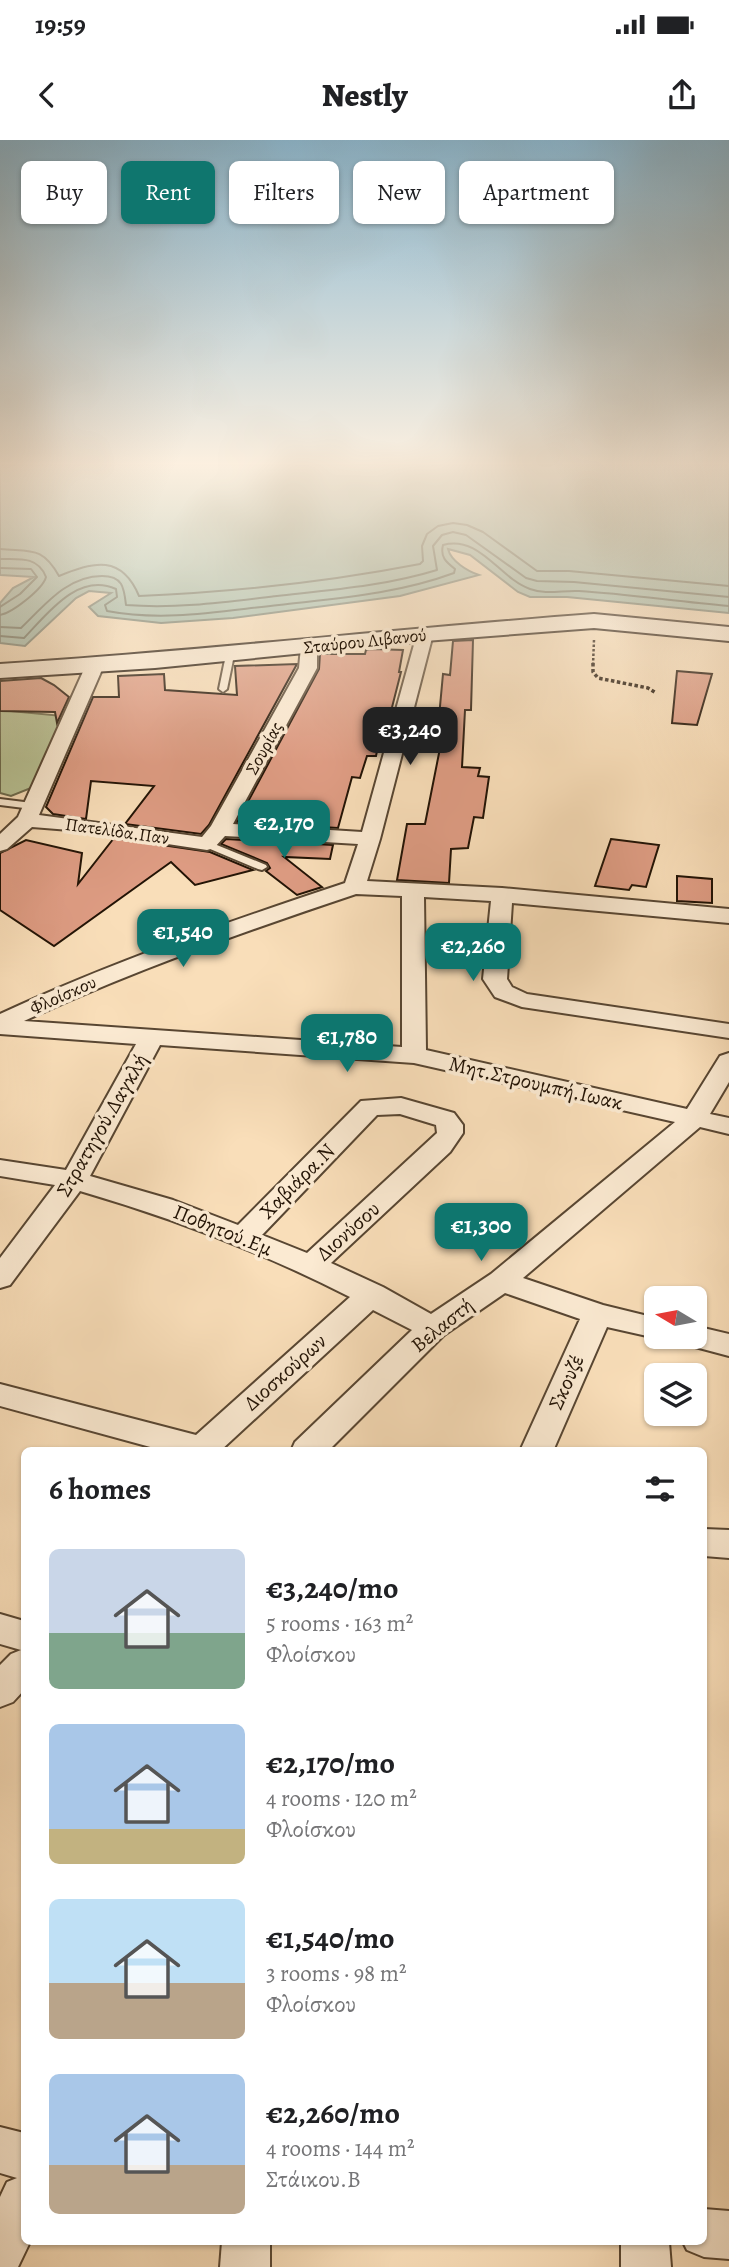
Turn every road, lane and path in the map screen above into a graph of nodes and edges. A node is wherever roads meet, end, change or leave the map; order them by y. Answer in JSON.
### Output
{"nodes":[{"id":1,"x":594,"y":621,"type":"junction"},
{"id":2,"x":425,"y":634,"type":"junction"},
{"id":3,"x":729,"y":634,"type":"edge"},
{"id":4,"x":309,"y":647,"type":"junction"},
{"id":5,"x":230,"y":655,"type":"junction"},
{"id":6,"x":95,"y":665,"type":"junction"},
{"id":7,"x":0,"y":671,"type":"edge"},
{"id":8,"x":223,"y":689,"type":"dead end"},
{"id":9,"x":656,"y":692,"type":"dead end"},
{"id":10,"x":0,"y":802,"type":"edge"},
{"id":11,"x":30,"y":813,"type":"junction"},
{"id":12,"x":214,"y":836,"type":"junction"},
{"id":13,"x":4,"y":837,"type":"edge"},
{"id":14,"x":370,"y":839,"type":"junction"},
{"id":15,"x":262,"y":867,"type":"dead end"},
{"id":16,"x":354,"y":887,"type":"junction"},
{"id":17,"x":413,"y":891,"type":"junction"},
{"id":18,"x":502,"y":895,"type":"junction"},
{"id":19,"x":729,"y":916,"type":"edge"},
{"id":20,"x":0,"y":1025,"type":"edge"},
{"id":21,"x":729,"y":1031,"type":"edge"},
{"id":22,"x":151,"y":1038,"type":"junction"},
{"id":23,"x":414,"y":1055,"type":"junction"},
{"id":24,"x":729,"y":1060,"type":"edge"},
{"id":25,"x":694,"y":1119,"type":"junction"},
{"id":26,"x":353,"y":1125,"type":"joint"},
{"id":27,"x":729,"y":1126,"type":"edge"},
{"id":28,"x":0,"y":1168,"type":"edge"},
{"id":29,"x":75,"y":1180,"type":"junction"},
{"id":30,"x":242,"y":1238,"type":"junction"},
{"id":31,"x":311,"y":1265,"type":"junction"},
{"id":32,"x":0,"y":1278,"type":"edge"},
{"id":33,"x":500,"y":1281,"type":"junction"},
{"id":34,"x":372,"y":1294,"type":"junction"},
{"id":35,"x":597,"y":1314,"type":"junction"},
{"id":36,"x":644,"y":1325,"type":"edge"},
{"id":37,"x":433,"y":1328,"type":"junction"},
{"id":38,"x":707,"y":1339,"type":"edge"},
{"id":39,"x":729,"y":1345,"type":"edge"},
{"id":40,"x":0,"y":1395,"type":"edge"},
{"id":41,"x":192,"y":1447,"type":"edge"},
{"id":42,"x":201,"y":1447,"type":"edge"},
{"id":43,"x":311,"y":1447,"type":"edge"},
{"id":44,"x":538,"y":1447,"type":"edge"},
{"id":45,"x":707,"y":1543,"type":"edge"},
{"id":46,"x":729,"y":1544,"type":"edge"},
{"id":47,"x":0,"y":1629,"type":"edge"},
{"id":48,"x":21,"y":1635,"type":"edge"},
{"id":49,"x":21,"y":1668,"type":"edge"},
{"id":50,"x":0,"y":1691,"type":"edge"},
{"id":51,"x":0,"y":2150,"type":"edge"},
{"id":52,"x":21,"y":2155,"type":"edge"},
{"id":53,"x":21,"y":2206,"type":"edge"},
{"id":54,"x":707,"y":2233,"type":"edge"},
{"id":55,"x":729,"y":2235,"type":"edge"},
{"id":56,"x":246,"y":2245,"type":"edge"},
{"id":57,"x":645,"y":2245,"type":"edge"},
{"id":58,"x":0,"y":2252,"type":"edge"},
{"id":59,"x":245,"y":2267,"type":"edge"},
{"id":60,"x":646,"y":2267,"type":"edge"}],
"edges":[{"from":1,"to":2,"type":"main road","name":"Σταύρου Λιβανού"},
{"from":1,"to":3,"type":"main road","name":"Σταύρου Λιβανού"},
{"from":1,"to":9,"type":"path"},
{"from":2,"to":4,"type":"main road","name":"Σταύρου Λιβανού"},
{"from":2,"to":14,"type":"street"},
{"from":4,"to":5,"type":"main road","name":"Σταύρου Λιβανού"},
{"from":4,"to":12,"type":"street","name":"Σουρίας"},
{"from":5,"to":6,"type":"main road","name":"Σταύρου Λιβανού"},
{"from":5,"to":8,"type":"lane"},
{"from":6,"to":7,"type":"main road","name":"Σταύρου Λιβανού"},
{"from":6,"to":11,"type":"street"},
{"from":10,"to":11,"type":"lane"},
{"from":11,"to":12,"type":"street","name":"Πατελίδα.Παν"},
{"from":11,"to":13,"type":"street"},
{"from":12,"to":14,"type":"street","name":"Πατελίδα.Παν"},
{"from":12,"to":15,"type":"lane"},
{"from":14,"to":16,"type":"street"},
{"from":16,"to":17,"type":"street"},
{"from":16,"to":20,"type":"street","name":"Φλοίσκου"},
{"from":17,"to":18,"type":"street"},
{"from":17,"to":23,"type":"street"},
{"from":18,"to":19,"type":"street"},
{"from":18,"to":21,"type":"street"},
{"from":20,"to":22,"type":"street","name":"Μητ.Στρουμπή.Ιωακ"},
{"from":22,"to":23,"type":"street","name":"Μητ.Στρουμπή.Ιωακ"},
{"from":22,"to":29,"type":"street","name":"Στρατηγού.Δαγκλή"},
{"from":23,"to":25,"type":"street","name":"Μητ.Στρουμπή.Ιωακ"},
{"from":24,"to":25,"type":"street","name":"Βελαστή"},
{"from":25,"to":27,"type":"street","name":"Μητ.Στρουμπή.Ιωακ"},
{"from":25,"to":33,"type":"street","name":"Βελαστή"},
{"from":26,"to":30,"type":"street","name":"Χαβιάρα.Ν"},
{"from":26,"to":31,"type":"street","name":"Διονύσου"},
{"from":28,"to":29,"type":"street","name":"Ποθητού.Εμ"},
{"from":29,"to":30,"type":"street","name":"Ποθητού.Εμ"},
{"from":29,"to":32,"type":"street","name":"Στρατηγού.Δαγκλή"},
{"from":30,"to":31,"type":"street","name":"Ποθητού.Εμ"},
{"from":31,"to":34,"type":"street","name":"Ποθητού.Εμ"},
{"from":33,"to":35,"type":"street"},
{"from":33,"to":37,"type":"street","name":"Βελαστή"},
{"from":34,"to":37,"type":"street","name":"Ποθητού.Εμ"},
{"from":34,"to":42,"type":"street","name":"Διοσκούρων"},
{"from":35,"to":36,"type":"street"},
{"from":35,"to":44,"type":"street","name":"Σκουζέ"},
{"from":37,"to":43,"type":"street","name":"Βελαστή"},
{"from":38,"to":39,"type":"street"},
{"from":40,"to":41,"type":"street"},
{"from":45,"to":46,"type":"street"},
{"from":47,"to":48,"type":"street"},
{"from":49,"to":50,"type":"street"},
{"from":51,"to":52,"type":"street"},
{"from":53,"to":58,"type":"street"},
{"from":54,"to":55,"type":"street"},
{"from":56,"to":59,"type":"street"},
{"from":57,"to":60,"type":"street"}]}
